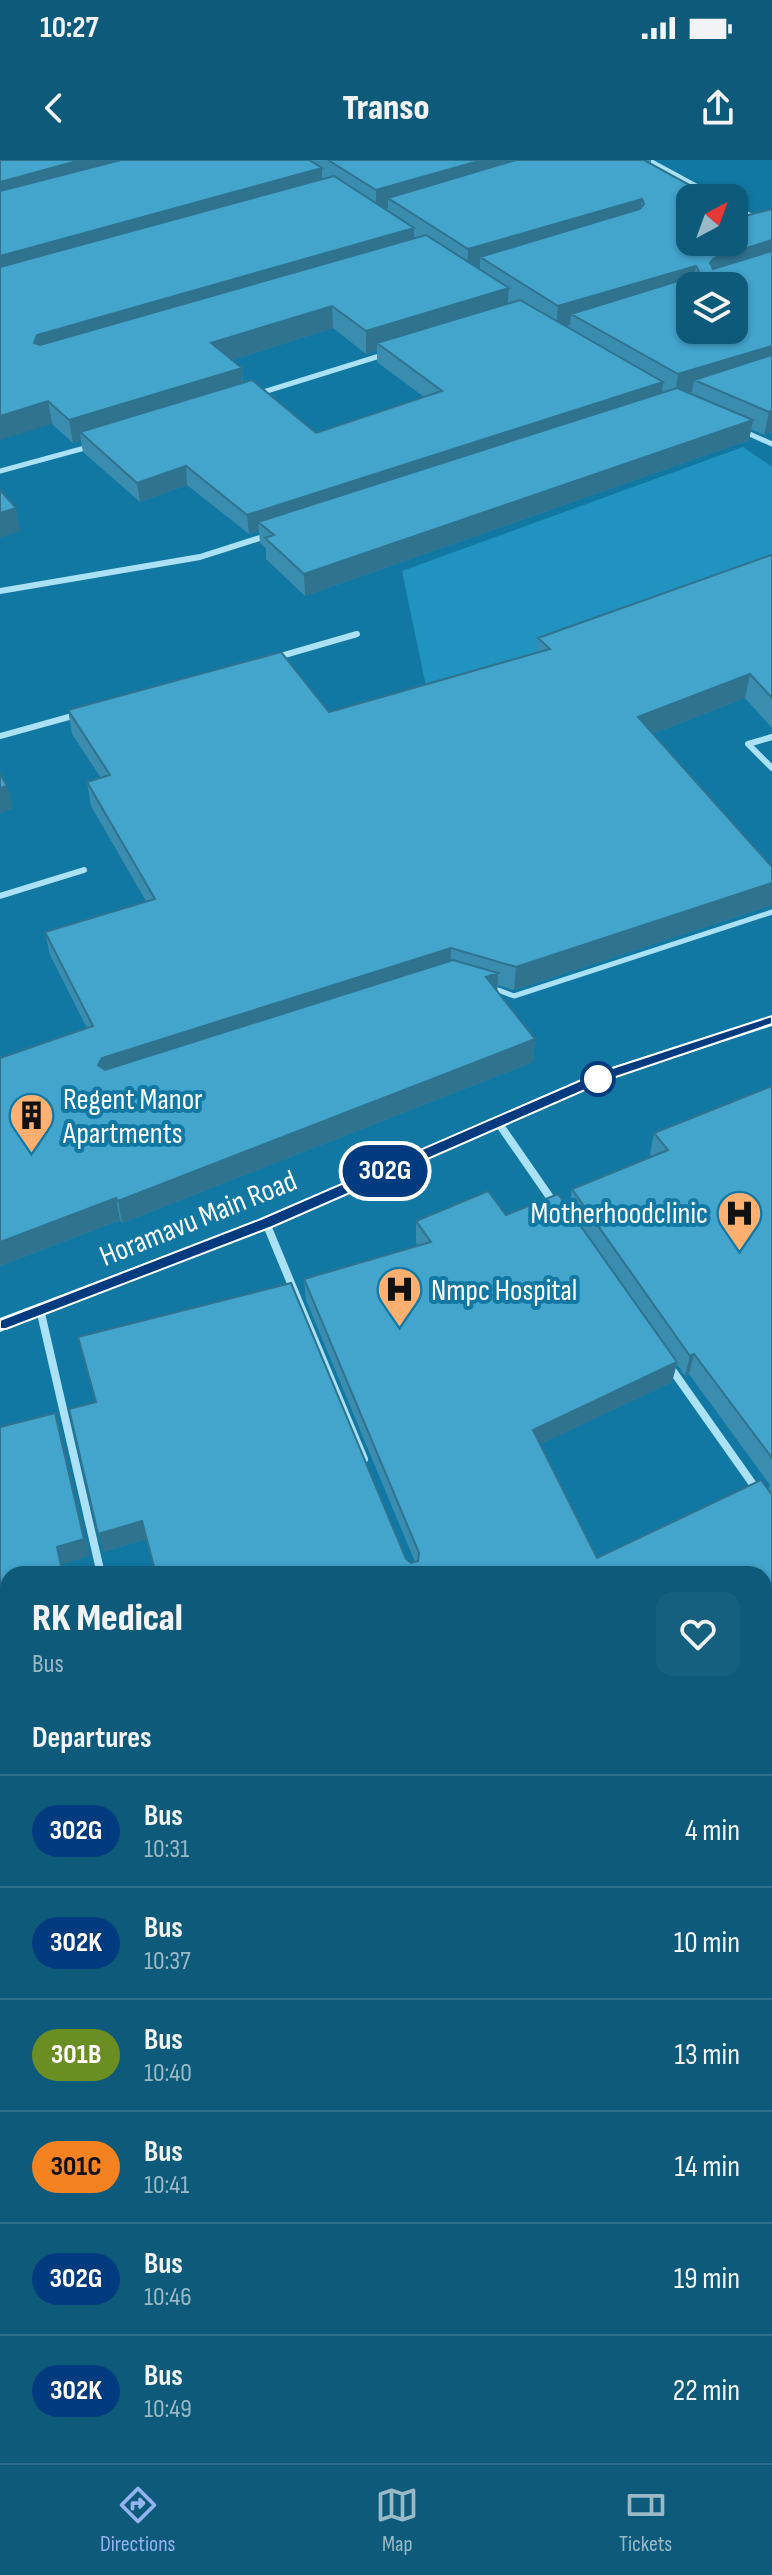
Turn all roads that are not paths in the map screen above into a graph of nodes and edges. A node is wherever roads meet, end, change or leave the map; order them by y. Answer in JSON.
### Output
{"nodes":[{"id":1,"x":648,"y":160,"type":"edge"},
{"id":2,"x":692,"y":184,"type":"edge"},
{"id":3,"x":748,"y":214,"type":"edge"},
{"id":4,"x":772,"y":227,"type":"edge"},
{"id":5,"x":400,"y":350,"type":"edge"},
{"id":6,"x":254,"y":395,"type":"edge"},
{"id":7,"x":739,"y":429,"type":"edge"},
{"id":8,"x":772,"y":444,"type":"edge"},
{"id":9,"x":94,"y":445,"type":"edge"},
{"id":10,"x":0,"y":460,"type":"edge"},
{"id":11,"x":9,"y":469,"type":"junction"},
{"id":12,"x":0,"y":471,"type":"edge"},
{"id":13,"x":274,"y":533,"type":"edge"},
{"id":14,"x":0,"y":591,"type":"edge"},
{"id":15,"x":357,"y":634,"type":"dead end"},
{"id":16,"x":268,"y":659,"type":"edge"},
{"id":17,"x":90,"y":710,"type":"edge"},
{"id":18,"x":0,"y":736,"type":"edge"},
{"id":19,"x":772,"y":737,"type":"edge"},
{"id":20,"x":772,"y":768,"type":"edge"},
{"id":21,"x":84,"y":870,"type":"dead end"},
{"id":22,"x":0,"y":896,"type":"edge"},
{"id":23,"x":772,"y":912,"type":"edge"},
{"id":24,"x":486,"y":985,"type":"edge"},
{"id":25,"x":772,"y":1021,"type":"edge"},
{"id":26,"x":497,"y":1121,"type":"junction"},
{"id":27,"x":561,"y":1213,"type":"edge"},
{"id":28,"x":266,"y":1223,"type":"junction"},
{"id":29,"x":40,"y":1309,"type":"junction"},
{"id":30,"x":0,"y":1325,"type":"edge"},
{"id":31,"x":662,"y":1356,"type":"edge"},
{"id":32,"x":369,"y":1472,"type":"edge"},
{"id":33,"x":763,"y":1499,"type":"edge"},
{"id":34,"x":99,"y":1566,"type":"edge"}],
"edges":[{"from":1,"to":2,"type":"street"},
{"from":3,"to":4,"type":"street"},
{"from":5,"to":6,"type":"street"},
{"from":7,"to":8,"type":"street"},
{"from":9,"to":11,"type":"street"},
{"from":10,"to":11,"type":"street"},
{"from":11,"to":12,"type":"street"},
{"from":13,"to":14,"type":"street"},
{"from":15,"to":16,"type":"street"},
{"from":17,"to":18,"type":"street"},
{"from":19,"to":20,"type":"street"},
{"from":21,"to":22,"type":"street"},
{"from":23,"to":24,"type":"lane"},
{"from":25,"to":26,"type":"main road","name":"Horamavu Main Road"},
{"from":26,"to":27,"type":"street"},
{"from":26,"to":28,"type":"main road","name":"Horamavu Main Road"},
{"from":28,"to":29,"type":"main road","name":"Horamavu Main Road"},
{"from":28,"to":32,"type":"street"},
{"from":29,"to":30,"type":"main road","name":"Horamavu Main Road"},
{"from":29,"to":34,"type":"street"},
{"from":31,"to":33,"type":"street"}]}
